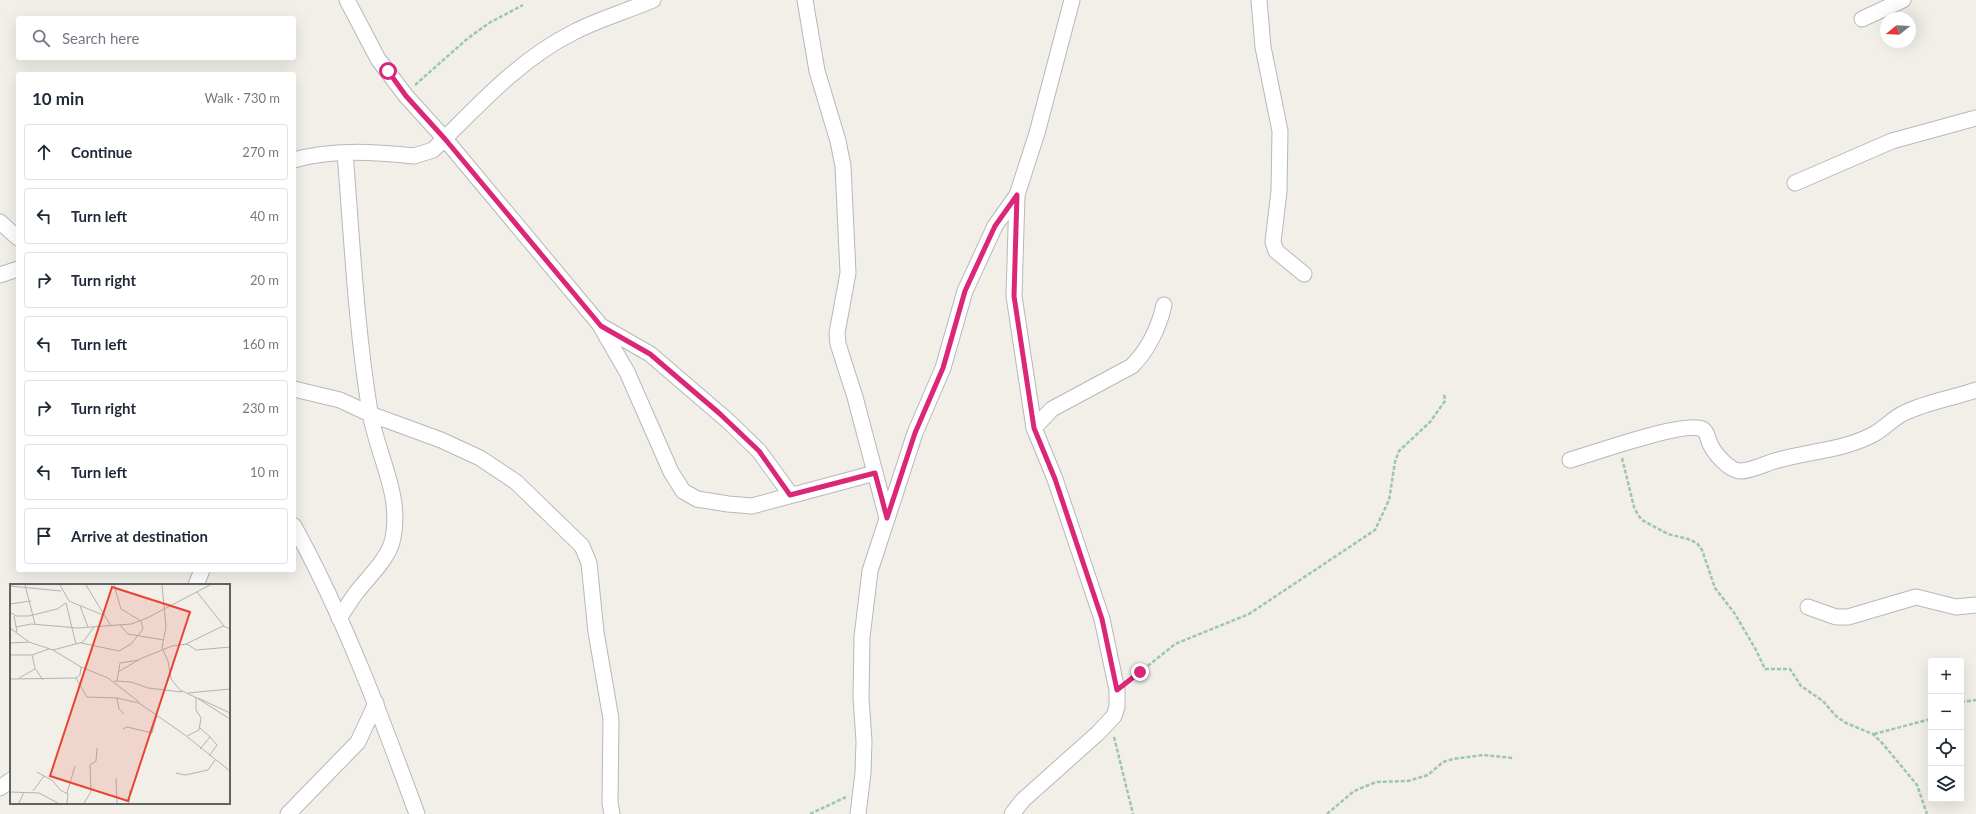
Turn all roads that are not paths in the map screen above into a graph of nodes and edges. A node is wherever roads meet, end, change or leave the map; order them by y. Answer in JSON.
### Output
{"nodes":[{"id":1,"x":347,"y":0,"type":"edge"},
{"id":2,"x":653,"y":0,"type":"edge"},
{"id":3,"x":805,"y":0,"type":"edge"},
{"id":4,"x":1072,"y":0,"type":"edge"},
{"id":5,"x":1259,"y":0,"type":"edge"},
{"id":6,"x":1903,"y":0,"type":"edge"},
{"id":7,"x":1862,"y":19,"type":"dead end"},
{"id":8,"x":1976,"y":118,"type":"edge"},
{"id":9,"x":445,"y":139,"type":"junction"},
{"id":10,"x":345,"y":153,"type":"junction"},
{"id":11,"x":296,"y":159,"type":"edge"},
{"id":12,"x":1795,"y":183,"type":"dead end"},
{"id":13,"x":1017,"y":195,"type":"junction"},
{"id":14,"x":0,"y":222,"type":"edge"},
{"id":15,"x":16,"y":236,"type":"edge"},
{"id":16,"x":16,"y":270,"type":"edge"},
{"id":17,"x":1304,"y":274,"type":"dead end"},
{"id":18,"x":0,"y":275,"type":"edge"},
{"id":19,"x":1164,"y":305,"type":"dead end"},
{"id":20,"x":601,"y":326,"type":"junction"},
{"id":21,"x":296,"y":389,"type":"edge"},
{"id":22,"x":1976,"y":390,"type":"edge"},
{"id":23,"x":370,"y":414,"type":"junction"},
{"id":24,"x":1034,"y":428,"type":"junction"},
{"id":25,"x":1570,"y":460,"type":"dead end"},
{"id":26,"x":875,"y":473,"type":"junction"},
{"id":27,"x":790,"y":495,"type":"junction"},
{"id":28,"x":887,"y":518,"type":"junction"},
{"id":29,"x":296,"y":530,"type":"edge"},
{"id":30,"x":201,"y":572,"type":"edge"},
{"id":31,"x":196,"y":584,"type":"edge"},
{"id":32,"x":1976,"y":605,"type":"edge"},
{"id":33,"x":1808,"y":607,"type":"dead end"},
{"id":34,"x":339,"y":618,"type":"junction"},
{"id":35,"x":376,"y":703,"type":"junction"},
{"id":36,"x":10,"y":781,"type":"edge"},
{"id":37,"x":0,"y":788,"type":"edge"},
{"id":38,"x":290,"y":813,"type":"edge"},
{"id":39,"x":417,"y":814,"type":"edge"},
{"id":40,"x":612,"y":814,"type":"edge"},
{"id":41,"x":858,"y":814,"type":"edge"},
{"id":42,"x":1012,"y":814,"type":"edge"}],
"edges":[{"from":1,"to":9,"type":"street"},
{"from":2,"to":9,"type":"street"},
{"from":3,"to":26,"type":"street"},
{"from":4,"to":13,"type":"street"},
{"from":5,"to":17,"type":"street"},
{"from":6,"to":7,"type":"street"},
{"from":8,"to":12,"type":"street"},
{"from":9,"to":10,"type":"street"},
{"from":9,"to":20,"type":"street"},
{"from":10,"to":11,"type":"street"},
{"from":10,"to":23,"type":"street"},
{"from":13,"to":24,"type":"street"},
{"from":13,"to":28,"type":"street"},
{"from":14,"to":15,"type":"street"},
{"from":16,"to":18,"type":"street"},
{"from":19,"to":24,"type":"street"},
{"from":20,"to":27,"type":"street"},
{"from":20,"to":27,"type":"street"},
{"from":21,"to":23,"type":"street"},
{"from":22,"to":25,"type":"street"},
{"from":23,"to":34,"type":"street"},
{"from":23,"to":40,"type":"street"},
{"from":24,"to":42,"type":"street"},
{"from":26,"to":27,"type":"street"},
{"from":26,"to":28,"type":"street"},
{"from":28,"to":41,"type":"street"},
{"from":29,"to":34,"type":"street"},
{"from":30,"to":31,"type":"street"},
{"from":32,"to":33,"type":"street"},
{"from":34,"to":35,"type":"street"},
{"from":35,"to":38,"type":"street"},
{"from":35,"to":39,"type":"street"},
{"from":36,"to":37,"type":"street"}]}
